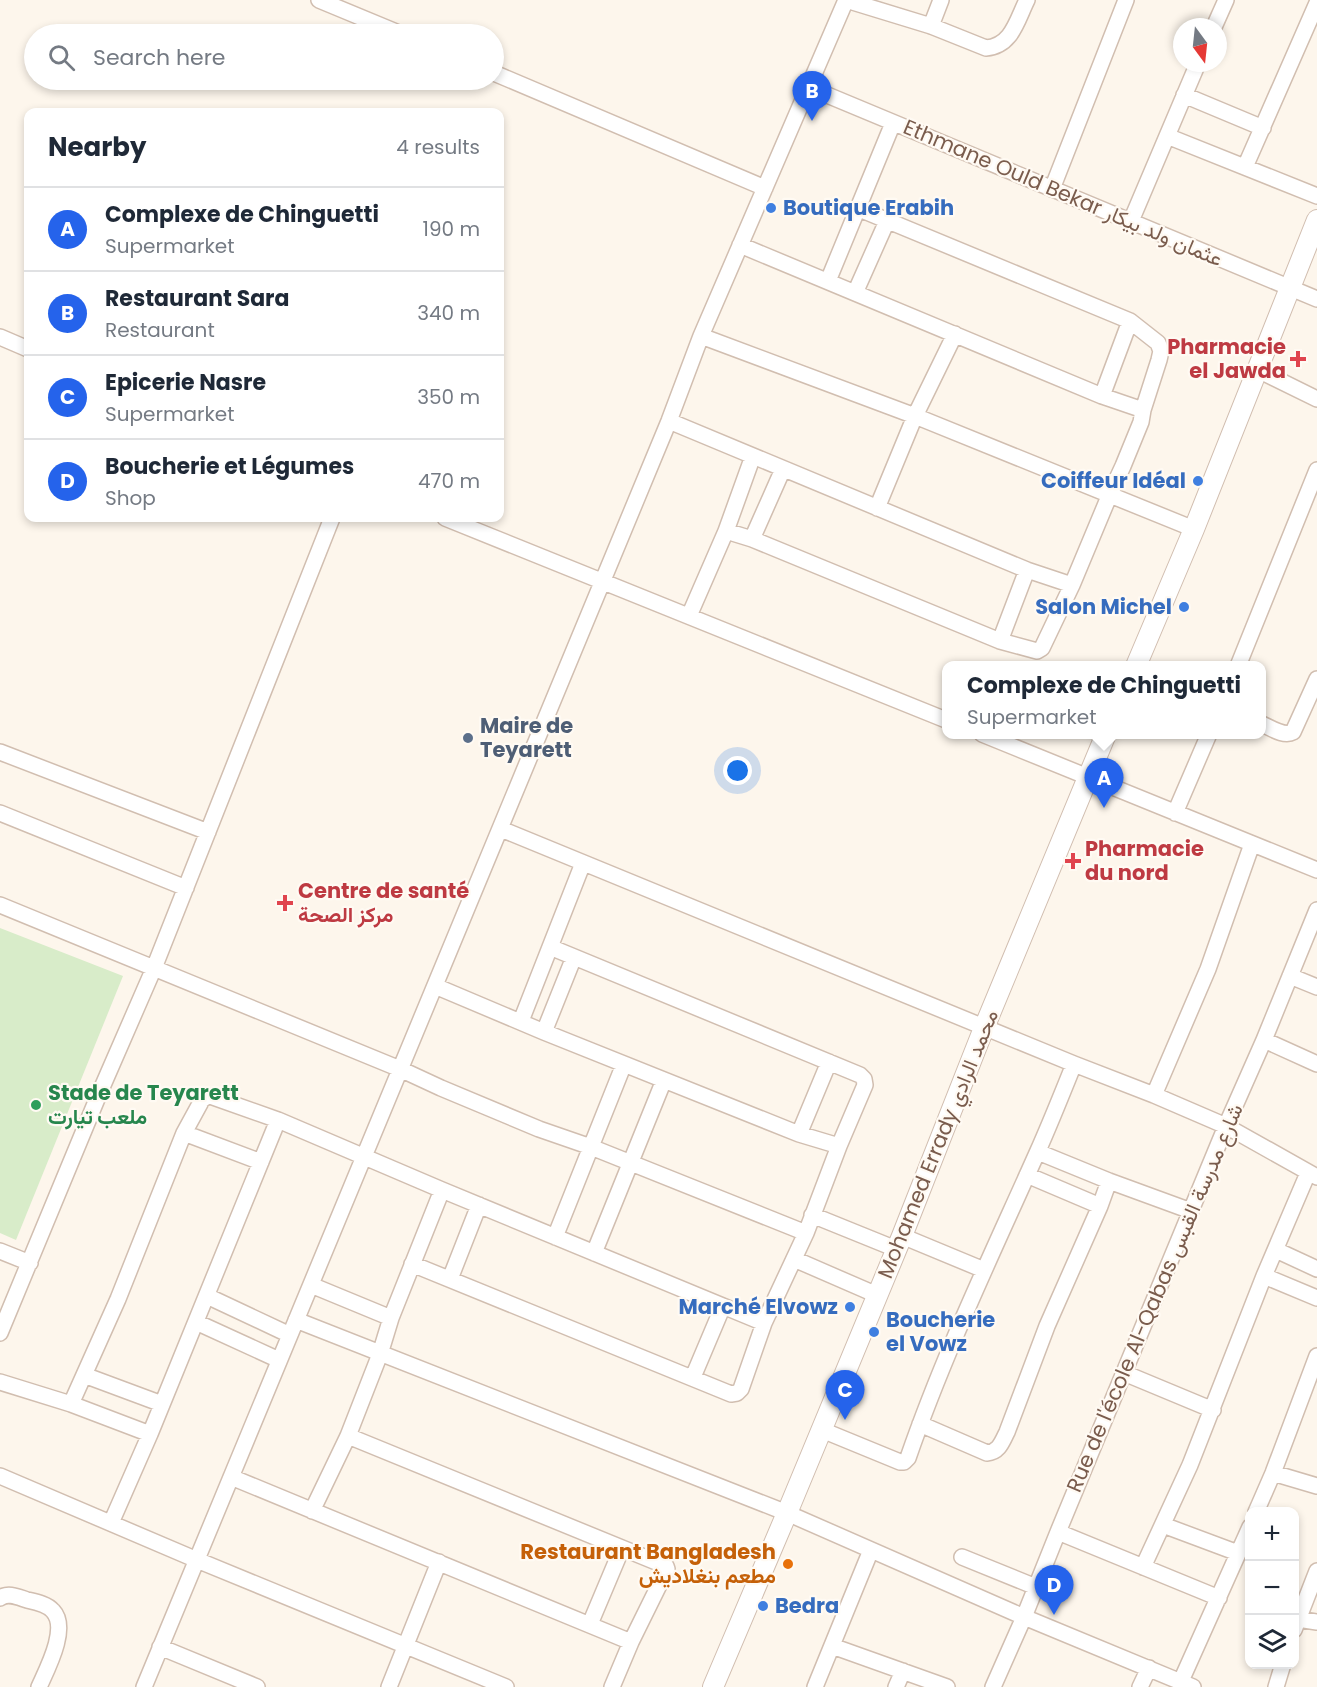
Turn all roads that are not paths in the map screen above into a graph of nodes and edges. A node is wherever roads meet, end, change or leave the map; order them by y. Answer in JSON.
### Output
{"nodes":[{"id":1,"x":319,"y":0,"type":"edge"},
{"id":2,"x":846,"y":0,"type":"edge"},
{"id":3,"x":941,"y":0,"type":"edge"},
{"id":4,"x":1027,"y":0,"type":"edge"},
{"id":5,"x":1126,"y":0,"type":"edge"},
{"id":6,"x":1226,"y":0,"type":"edge"},
{"id":7,"x":1317,"y":3,"type":"edge"},
{"id":8,"x":1218,"y":18,"type":"edge"},
{"id":9,"x":377,"y":24,"type":"edge"},
{"id":10,"x":931,"y":26,"type":"junction"},
{"id":11,"x":1194,"y":72,"type":"edge"},
{"id":12,"x":504,"y":78,"type":"edge"},
{"id":13,"x":808,"y":87,"type":"junction"},
{"id":14,"x":1184,"y":94,"type":"junction"},
{"id":15,"x":893,"y":123,"type":"junction"},
{"id":16,"x":1263,"y":128,"type":"junction"},
{"id":17,"x":1167,"y":135,"type":"junction"},
{"id":18,"x":1245,"y":167,"type":"junction"},
{"id":19,"x":765,"y":188,"type":"junction"},
{"id":20,"x":1052,"y":189,"type":"junction"},
{"id":21,"x":1317,"y":196,"type":"edge"},
{"id":22,"x":858,"y":208,"type":"junction"},
{"id":23,"x":1317,"y":220,"type":"edge"},
{"id":24,"x":887,"y":221,"type":"junction"},
{"id":25,"x":1131,"y":221,"type":"junction"},
{"id":26,"x":740,"y":245,"type":"junction"},
{"id":27,"x":828,"y":281,"type":"junction"},
{"id":28,"x":1291,"y":288,"type":"junction"},
{"id":29,"x":855,"y":293,"type":"junction"},
{"id":30,"x":1317,"y":299,"type":"edge"},
{"id":31,"x":1130,"y":321,"type":"junction"},
{"id":32,"x":955,"y":334,"type":"junction"},
{"id":33,"x":701,"y":336,"type":"junction"},
{"id":34,"x":0,"y":337,"type":"edge"},
{"id":35,"x":24,"y":347,"type":"edge"},
{"id":36,"x":1258,"y":370,"type":"junction"},
{"id":37,"x":1102,"y":396,"type":"junction"},
{"id":38,"x":1317,"y":399,"type":"edge"},
{"id":39,"x":1143,"y":410,"type":"junction"},
{"id":40,"x":915,"y":416,"type":"junction"},
{"id":41,"x":669,"y":421,"type":"junction"},
{"id":42,"x":753,"y":456,"type":"junction"},
{"id":43,"x":783,"y":469,"type":"junction"},
{"id":44,"x":1317,"y":470,"type":"edge"},
{"id":45,"x":1110,"y":494,"type":"junction"},
{"id":46,"x":877,"y":508,"type":"junction"},
{"id":47,"x":330,"y":522,"type":"edge"},
{"id":48,"x":455,"y":522,"type":"edge"},
{"id":49,"x":1194,"y":529,"type":"junction"},
{"id":50,"x":726,"y":531,"type":"junction"},
{"id":51,"x":752,"y":539,"type":"junction"},
{"id":52,"x":1027,"y":570,"type":"junction"},
{"id":53,"x":603,"y":581,"type":"junction"},
{"id":54,"x":1072,"y":585,"type":"junction"},
{"id":55,"x":689,"y":616,"type":"junction"},
{"id":56,"x":1000,"y":641,"type":"junction"},
{"id":57,"x":1138,"y":661,"type":"edge"},
{"id":58,"x":1240,"y":661,"type":"edge"},
{"id":59,"x":1317,"y":679,"type":"edge"},
{"id":60,"x":942,"y":718,"type":"edge"},
{"id":61,"x":1266,"y":726,"type":"edge"},
{"id":62,"x":992,"y":739,"type":"edge"},
{"id":63,"x":1104,"y":739,"type":"edge"},
{"id":64,"x":1207,"y":739,"type":"edge"},
{"id":65,"x":0,"y":752,"type":"edge"},
{"id":66,"x":1088,"y":777,"type":"junction"},
{"id":67,"x":0,"y":813,"type":"edge"},
{"id":68,"x":1175,"y":813,"type":"junction"},
{"id":69,"x":501,"y":829,"type":"junction"},
{"id":70,"x":208,"y":832,"type":"junction"},
{"id":71,"x":1252,"y":844,"type":"junction"},
{"id":72,"x":582,"y":863,"type":"junction"},
{"id":73,"x":1317,"y":870,"type":"edge"},
{"id":74,"x":186,"y":888,"type":"junction"},
{"id":75,"x":0,"y":905,"type":"edge"},
{"id":76,"x":1317,"y":910,"type":"edge"},
{"id":77,"x":550,"y":946,"type":"junction"},
{"id":78,"x":1302,"y":946,"type":"junction"},
{"id":79,"x":1317,"y":952,"type":"edge"},
{"id":80,"x":574,"y":957,"type":"junction"},
{"id":81,"x":154,"y":968,"type":"junction"},
{"id":82,"x":1290,"y":976,"type":"junction"},
{"id":83,"x":435,"y":986,"type":"junction"},
{"id":84,"x":1317,"y":987,"type":"edge"},
{"id":85,"x":521,"y":1021,"type":"junction"},
{"id":86,"x":984,"y":1028,"type":"junction"},
{"id":87,"x":544,"y":1032,"type":"junction"},
{"id":88,"x":1264,"y":1040,"type":"junction"},
{"id":89,"x":829,"y":1062,"type":"junction"},
{"id":90,"x":624,"y":1064,"type":"junction"},
{"id":91,"x":1074,"y":1064,"type":"junction"},
{"id":92,"x":1317,"y":1064,"type":"edge"},
{"id":93,"x":400,"y":1069,"type":"junction"},
{"id":94,"x":664,"y":1080,"type":"junction"},
{"id":95,"x":1154,"y":1095,"type":"junction"},
{"id":96,"x":278,"y":1120,"type":"junction"},
{"id":97,"x":1226,"y":1126,"type":"junction"},
{"id":98,"x":184,"y":1133,"type":"junction"},
{"id":99,"x":799,"y":1134,"type":"junction"},
{"id":100,"x":839,"y":1146,"type":"junction"},
{"id":101,"x":591,"y":1147,"type":"junction"},
{"id":102,"x":1038,"y":1152,"type":"junction"},
{"id":103,"x":364,"y":1157,"type":"junction"},
{"id":104,"x":261,"y":1162,"type":"junction"},
{"id":105,"x":631,"y":1163,"type":"junction"},
{"id":106,"x":1027,"y":1175,"type":"junction"},
{"id":107,"x":1312,"y":1175,"type":"edge"},
{"id":108,"x":1109,"y":1181,"type":"junction"},
{"id":109,"x":442,"y":1190,"type":"junction"},
{"id":110,"x":479,"y":1205,"type":"junction"},
{"id":111,"x":1100,"y":1206,"type":"junction"},
{"id":112,"x":1191,"y":1211,"type":"junction"},
{"id":113,"x":812,"y":1215,"type":"junction"},
{"id":114,"x":806,"y":1233,"type":"junction"},
{"id":115,"x":555,"y":1237,"type":"junction"},
{"id":116,"x":899,"y":1242,"type":"junction"},
{"id":117,"x":1276,"y":1250,"type":"junction"},
{"id":118,"x":0,"y":1251,"type":"edge"},
{"id":119,"x":594,"y":1253,"type":"junction"},
{"id":120,"x":794,"y":1259,"type":"junction"},
{"id":121,"x":30,"y":1263,"type":"junction"},
{"id":122,"x":412,"y":1264,"type":"junction"},
{"id":123,"x":1317,"y":1269,"type":"edge"},
{"id":124,"x":984,"y":1270,"type":"junction"},
{"id":125,"x":1264,"y":1276,"type":"junction"},
{"id":126,"x":450,"y":1279,"type":"junction"},
{"id":127,"x":311,"y":1285,"type":"junction"},
{"id":128,"x":207,"y":1296,"type":"junction"},
{"id":129,"x":877,"y":1296,"type":"junction"},
{"id":130,"x":1317,"y":1298,"type":"edge"},
{"id":131,"x":723,"y":1306,"type":"junction"},
{"id":132,"x":390,"y":1318,"type":"junction"},
{"id":133,"x":296,"y":1320,"type":"junction"},
{"id":134,"x":196,"y":1322,"type":"junction"},
{"id":135,"x":764,"y":1323,"type":"junction"},
{"id":136,"x":0,"y":1334,"type":"edge"},
{"id":137,"x":290,"y":1335,"type":"junction"},
{"id":138,"x":380,"y":1354,"type":"junction"},
{"id":139,"x":1317,"y":1356,"type":"edge"},
{"id":140,"x":279,"y":1360,"type":"junction"},
{"id":141,"x":1124,"y":1373,"type":"junction"},
{"id":142,"x":84,"y":1375,"type":"junction"},
{"id":143,"x":693,"y":1377,"type":"junction"},
{"id":144,"x":0,"y":1382,"type":"edge"},
{"id":145,"x":71,"y":1404,"type":"junction"},
{"id":146,"x":162,"y":1404,"type":"junction"},
{"id":147,"x":1213,"y":1410,"type":"junction"},
{"id":148,"x":920,"y":1424,"type":"junction"},
{"id":149,"x":822,"y":1430,"type":"junction"},
{"id":150,"x":150,"y":1434,"type":"junction"},
{"id":151,"x":348,"y":1436,"type":"junction"},
{"id":152,"x":1273,"y":1473,"type":"junction"},
{"id":153,"x":0,"y":1476,"type":"edge"},
{"id":154,"x":231,"y":1477,"type":"junction"},
{"id":155,"x":1317,"y":1486,"type":"edge"},
{"id":156,"x":1258,"y":1507,"type":"edge"},
{"id":157,"x":312,"y":1511,"type":"junction"},
{"id":158,"x":787,"y":1514,"type":"junction"},
{"id":159,"x":111,"y":1523,"type":"junction"},
{"id":160,"x":1163,"y":1525,"type":"junction"},
{"id":161,"x":1058,"y":1532,"type":"junction"},
{"id":162,"x":1245,"y":1538,"type":"edge"},
{"id":163,"x":621,"y":1548,"type":"junction"},
{"id":164,"x":871,"y":1550,"type":"junction"},
{"id":165,"x":1238,"y":1553,"type":"junction"},
{"id":166,"x":962,"y":1557,"type":"dead end"},
{"id":167,"x":196,"y":1560,"type":"junction"},
{"id":168,"x":439,"y":1562,"type":"junction"},
{"id":169,"x":1143,"y":1567,"type":"junction"},
{"id":170,"x":1317,"y":1571,"type":"edge"},
{"id":171,"x":1036,"y":1587,"type":"junction"},
{"id":172,"x":0,"y":1598,"type":"edge"},
{"id":173,"x":1218,"y":1598,"type":"junction"},
{"id":174,"x":1024,"y":1617,"type":"junction"},
{"id":175,"x":1299,"y":1617,"type":"edge"},
{"id":176,"x":1317,"y":1622,"type":"edge"},
{"id":177,"x":590,"y":1624,"type":"junction"},
{"id":178,"x":1299,"y":1625,"type":"edge"},
{"id":179,"x":632,"y":1642,"type":"junction"},
{"id":180,"x":405,"y":1645,"type":"junction"},
{"id":181,"x":832,"y":1646,"type":"junction"},
{"id":182,"x":160,"y":1647,"type":"junction"},
{"id":183,"x":1149,"y":1668,"type":"junction"},
{"id":184,"x":1282,"y":1669,"type":"edge"},
{"id":185,"x":903,"y":1671,"type":"junction"},
{"id":186,"x":1187,"y":1684,"type":"edge"},
{"id":187,"x":249,"y":1685,"type":"edge"},
{"id":188,"x":39,"y":1687,"type":"edge"},
{"id":189,"x":144,"y":1687,"type":"edge"},
{"id":190,"x":389,"y":1687,"type":"edge"},
{"id":191,"x":506,"y":1687,"type":"edge"},
{"id":192,"x":612,"y":1687,"type":"edge"},
{"id":193,"x":713,"y":1687,"type":"edge"},
{"id":194,"x":815,"y":1687,"type":"edge"},
{"id":195,"x":896,"y":1687,"type":"edge"},
{"id":196,"x":947,"y":1687,"type":"edge"},
{"id":197,"x":993,"y":1687,"type":"edge"},
{"id":198,"x":1140,"y":1687,"type":"edge"},
{"id":199,"x":1276,"y":1687,"type":"edge"}],
"edges":[{"from":1,"to":9,"type":"street"},
{"from":2,"to":10,"type":"street"},
{"from":2,"to":13,"type":"street"},
{"from":3,"to":10,"type":"street"},
{"from":4,"to":10,"type":"street"},
{"from":5,"to":20,"type":"street"},
{"from":6,"to":8,"type":"street"},
{"from":7,"to":16,"type":"street"},
{"from":11,"to":14,"type":"street"},
{"from":12,"to":19,"type":"street"},
{"from":13,"to":15,"type":"street","name":"Ethmane Ould Bekar عثمان ولد بيكار"},
{"from":13,"to":19,"type":"street"},
{"from":14,"to":16,"type":"street"},
{"from":14,"to":17,"type":"street"},
{"from":15,"to":20,"type":"street","name":"Ethmane Ould Bekar عثمان ولد بيكار"},
{"from":15,"to":22,"type":"street"},
{"from":16,"to":18,"type":"street"},
{"from":17,"to":18,"type":"street"},
{"from":17,"to":25,"type":"street"},
{"from":18,"to":21,"type":"street"},
{"from":19,"to":26,"type":"street"},
{"from":20,"to":25,"type":"street","name":"Ethmane Ould Bekar عثمان ولد بيكار"},
{"from":22,"to":24,"type":"street"},
{"from":22,"to":27,"type":"street"},
{"from":23,"to":28,"type":"street"},
{"from":24,"to":29,"type":"street"},
{"from":24,"to":31,"type":"street"},
{"from":25,"to":28,"type":"street","name":"Ethmane Ould Bekar عثمان ولد بيكار"},
{"from":26,"to":27,"type":"street"},
{"from":26,"to":33,"type":"street"},
{"from":27,"to":29,"type":"street"},
{"from":28,"to":30,"type":"street","name":"Ethmane Ould Bekar عثمان ولد بيكار"},
{"from":28,"to":36,"type":"street"},
{"from":29,"to":32,"type":"street"},
{"from":31,"to":37,"type":"street"},
{"from":31,"to":39,"type":"street"},
{"from":32,"to":37,"type":"street"},
{"from":32,"to":40,"type":"street"},
{"from":33,"to":40,"type":"street"},
{"from":33,"to":41,"type":"street"},
{"from":34,"to":35,"type":"street"},
{"from":36,"to":38,"type":"street"},
{"from":36,"to":49,"type":"street"},
{"from":37,"to":39,"type":"street"},
{"from":39,"to":45,"type":"street"},
{"from":40,"to":45,"type":"street"},
{"from":40,"to":46,"type":"street"},
{"from":41,"to":42,"type":"street"},
{"from":41,"to":53,"type":"street"},
{"from":42,"to":43,"type":"street"},
{"from":42,"to":50,"type":"street"},
{"from":43,"to":46,"type":"street"},
{"from":43,"to":51,"type":"street"},
{"from":44,"to":58,"type":"street"},
{"from":45,"to":49,"type":"street"},
{"from":45,"to":54,"type":"street"},
{"from":46,"to":52,"type":"street"},
{"from":47,"to":70,"type":"street"},
{"from":48,"to":53,"type":"street"},
{"from":49,"to":57,"type":"street"},
{"from":50,"to":51,"type":"street"},
{"from":50,"to":55,"type":"street"},
{"from":51,"to":56,"type":"street"},
{"from":52,"to":54,"type":"street"},
{"from":52,"to":56,"type":"street"},
{"from":53,"to":55,"type":"street"},
{"from":53,"to":69,"type":"street"},
{"from":54,"to":56,"type":"street"},
{"from":55,"to":60,"type":"street"},
{"from":59,"to":61,"type":"street"},
{"from":62,"to":66,"type":"street"},
{"from":63,"to":66,"type":"street","name":"Mohamed Errady محمد الرادي"},
{"from":64,"to":68,"type":"street"},
{"from":65,"to":70,"type":"street"},
{"from":66,"to":68,"type":"street"},
{"from":66,"to":86,"type":"street","name":"Mohamed Errady محمد الرادي"},
{"from":67,"to":74,"type":"street"},
{"from":68,"to":71,"type":"street"},
{"from":69,"to":72,"type":"street"},
{"from":69,"to":83,"type":"street"},
{"from":70,"to":74,"type":"street"},
{"from":71,"to":73,"type":"street"},
{"from":71,"to":95,"type":"street"},
{"from":72,"to":77,"type":"street"},
{"from":72,"to":86,"type":"street"},
{"from":74,"to":81,"type":"street"},
{"from":75,"to":81,"type":"street"},
{"from":76,"to":78,"type":"street","name":"Rue de l'école Al-Qabas شارع مدرسة القبس"},
{"from":77,"to":80,"type":"street"},
{"from":77,"to":85,"type":"street"},
{"from":78,"to":79,"type":"street"},
{"from":78,"to":82,"type":"street","name":"Rue de l'école Al-Qabas شارع مدرسة القبس"},
{"from":80,"to":87,"type":"street"},
{"from":80,"to":89,"type":"street"},
{"from":81,"to":93,"type":"street"},
{"from":81,"to":121,"type":"street"},
{"from":82,"to":84,"type":"street"},
{"from":82,"to":88,"type":"street","name":"Rue de l'école Al-Qabas شارع مدرسة القبس"},
{"from":83,"to":85,"type":"street"},
{"from":83,"to":93,"type":"street"},
{"from":85,"to":87,"type":"street"},
{"from":86,"to":91,"type":"street"},
{"from":86,"to":116,"type":"street","name":"Mohamed Errady محمد الرادي"},
{"from":87,"to":90,"type":"street"},
{"from":88,"to":92,"type":"street"},
{"from":88,"to":97,"type":"street","name":"Rue de l'école Al-Qabas شارع مدرسة القبس"},
{"from":89,"to":99,"type":"street"},
{"from":89,"to":100,"type":"street"},
{"from":90,"to":94,"type":"street"},
{"from":90,"to":101,"type":"street"},
{"from":91,"to":95,"type":"street"},
{"from":91,"to":102,"type":"street"},
{"from":93,"to":101,"type":"street"},
{"from":93,"to":103,"type":"street"},
{"from":94,"to":99,"type":"street"},
{"from":94,"to":105,"type":"street"},
{"from":95,"to":97,"type":"street"},
{"from":96,"to":98,"type":"street"},
{"from":96,"to":103,"type":"street"},
{"from":96,"to":104,"type":"street"},
{"from":97,"to":107,"type":"street"},
{"from":97,"to":112,"type":"street","name":"Rue de l'école Al-Qabas شارع مدرسة القبس"},
{"from":98,"to":104,"type":"street"},
{"from":98,"to":142,"type":"street"},
{"from":99,"to":100,"type":"street"},
{"from":100,"to":113,"type":"street"},
{"from":101,"to":105,"type":"street"},
{"from":101,"to":115,"type":"street"},
{"from":102,"to":106,"type":"street"},
{"from":102,"to":108,"type":"street"},
{"from":103,"to":109,"type":"street"},
{"from":103,"to":127,"type":"street"},
{"from":104,"to":128,"type":"street"},
{"from":105,"to":114,"type":"street"},
{"from":105,"to":119,"type":"street"},
{"from":106,"to":111,"type":"street"},
{"from":106,"to":124,"type":"street"},
{"from":107,"to":117,"type":"street"},
{"from":108,"to":111,"type":"street"},
{"from":108,"to":112,"type":"street"},
{"from":109,"to":110,"type":"street"},
{"from":109,"to":122,"type":"street"},
{"from":110,"to":115,"type":"street"},
{"from":110,"to":126,"type":"street"},
{"from":111,"to":148,"type":"street"},
{"from":112,"to":141,"type":"street","name":"Rue de l'école Al-Qabas شارع مدرسة القبس"},
{"from":113,"to":114,"type":"street"},
{"from":113,"to":116,"type":"street"},
{"from":114,"to":120,"type":"street"},
{"from":115,"to":119,"type":"street"},
{"from":116,"to":124,"type":"street"},
{"from":116,"to":129,"type":"street","name":"Mohamed Errady محمد الرادي"},
{"from":117,"to":123,"type":"street"},
{"from":117,"to":125,"type":"street"},
{"from":118,"to":121,"type":"street"},
{"from":119,"to":131,"type":"street"},
{"from":120,"to":129,"type":"street"},
{"from":120,"to":135,"type":"street"},
{"from":121,"to":136,"type":"street"},
{"from":122,"to":126,"type":"street"},
{"from":122,"to":132,"type":"street"},
{"from":124,"to":148,"type":"street"},
{"from":125,"to":130,"type":"street"},
{"from":125,"to":147,"type":"street"},
{"from":126,"to":143,"type":"street"},
{"from":127,"to":132,"type":"street"},
{"from":127,"to":133,"type":"street"},
{"from":128,"to":134,"type":"street"},
{"from":128,"to":137,"type":"street"},
{"from":129,"to":149,"type":"street","name":"Mohamed Errady محمد الرادي"},
{"from":131,"to":135,"type":"street"},
{"from":131,"to":143,"type":"street"},
{"from":132,"to":138,"type":"street"},
{"from":133,"to":137,"type":"street"},
{"from":133,"to":138,"type":"street"},
{"from":134,"to":140,"type":"street"},
{"from":134,"to":146,"type":"street"},
{"from":135,"to":143,"type":"street"},
{"from":137,"to":140,"type":"street"},
{"from":138,"to":151,"type":"street"},
{"from":138,"to":158,"type":"street"},
{"from":139,"to":152,"type":"street"},
{"from":140,"to":154,"type":"street"},
{"from":141,"to":147,"type":"street"},
{"from":141,"to":161,"type":"street","name":"Rue de l'école Al-Qabas شارع مدرسة القبس"},
{"from":142,"to":145,"type":"street"},
{"from":142,"to":146,"type":"street"},
{"from":144,"to":145,"type":"street"},
{"from":145,"to":150,"type":"street"},
{"from":146,"to":150,"type":"street"},
{"from":147,"to":160,"type":"street"},
{"from":148,"to":149,"type":"street"},
{"from":149,"to":158,"type":"street","name":"Mohamed Errady محمد الرادي"},
{"from":150,"to":159,"type":"street"},
{"from":151,"to":157,"type":"street"},
{"from":151,"to":163,"type":"street"},
{"from":152,"to":155,"type":"street"},
{"from":152,"to":156,"type":"street"},
{"from":153,"to":159,"type":"street"},
{"from":154,"to":157,"type":"street"},
{"from":154,"to":167,"type":"street"},
{"from":157,"to":168,"type":"street"},
{"from":158,"to":164,"type":"street"},
{"from":158,"to":193,"type":"street","name":"Mohamed Errady محمد الرادي"},
{"from":159,"to":167,"type":"street"},
{"from":160,"to":165,"type":"street"},
{"from":160,"to":169,"type":"street"},
{"from":161,"to":169,"type":"street"},
{"from":161,"to":171,"type":"street","name":"Rue de l'école Al-Qabas شارع مدرسة القبس"},
{"from":162,"to":165,"type":"street"},
{"from":163,"to":177,"type":"street"},
{"from":163,"to":179,"type":"street"},
{"from":164,"to":174,"type":"street"},
{"from":164,"to":181,"type":"street"},
{"from":165,"to":173,"type":"street"},
{"from":166,"to":171,"type":"street"},
{"from":167,"to":180,"type":"street"},
{"from":167,"to":182,"type":"street"},
{"from":168,"to":177,"type":"street"},
{"from":168,"to":180,"type":"street"},
{"from":169,"to":173,"type":"street"},
{"from":170,"to":175,"type":"street"},
{"from":171,"to":174,"type":"street","name":"Rue de l'école Al-Qabas شارع مدرسة القبس"},
{"from":172,"to":188,"type":"street"},
{"from":173,"to":186,"type":"street"},
{"from":174,"to":183,"type":"street"},
{"from":174,"to":197,"type":"street","name":"Rue de l'école Al-Qabas شارع مدرسة القبس"},
{"from":176,"to":178,"type":"street"},
{"from":177,"to":179,"type":"street"},
{"from":179,"to":192,"type":"street"},
{"from":180,"to":190,"type":"street"},
{"from":180,"to":191,"type":"street"},
{"from":181,"to":185,"type":"street"},
{"from":181,"to":194,"type":"street"},
{"from":182,"to":187,"type":"street"},
{"from":182,"to":189,"type":"street"},
{"from":183,"to":186,"type":"street"},
{"from":183,"to":198,"type":"street"},
{"from":184,"to":199,"type":"street"},
{"from":185,"to":195,"type":"street"},
{"from":185,"to":196,"type":"street"}]}
